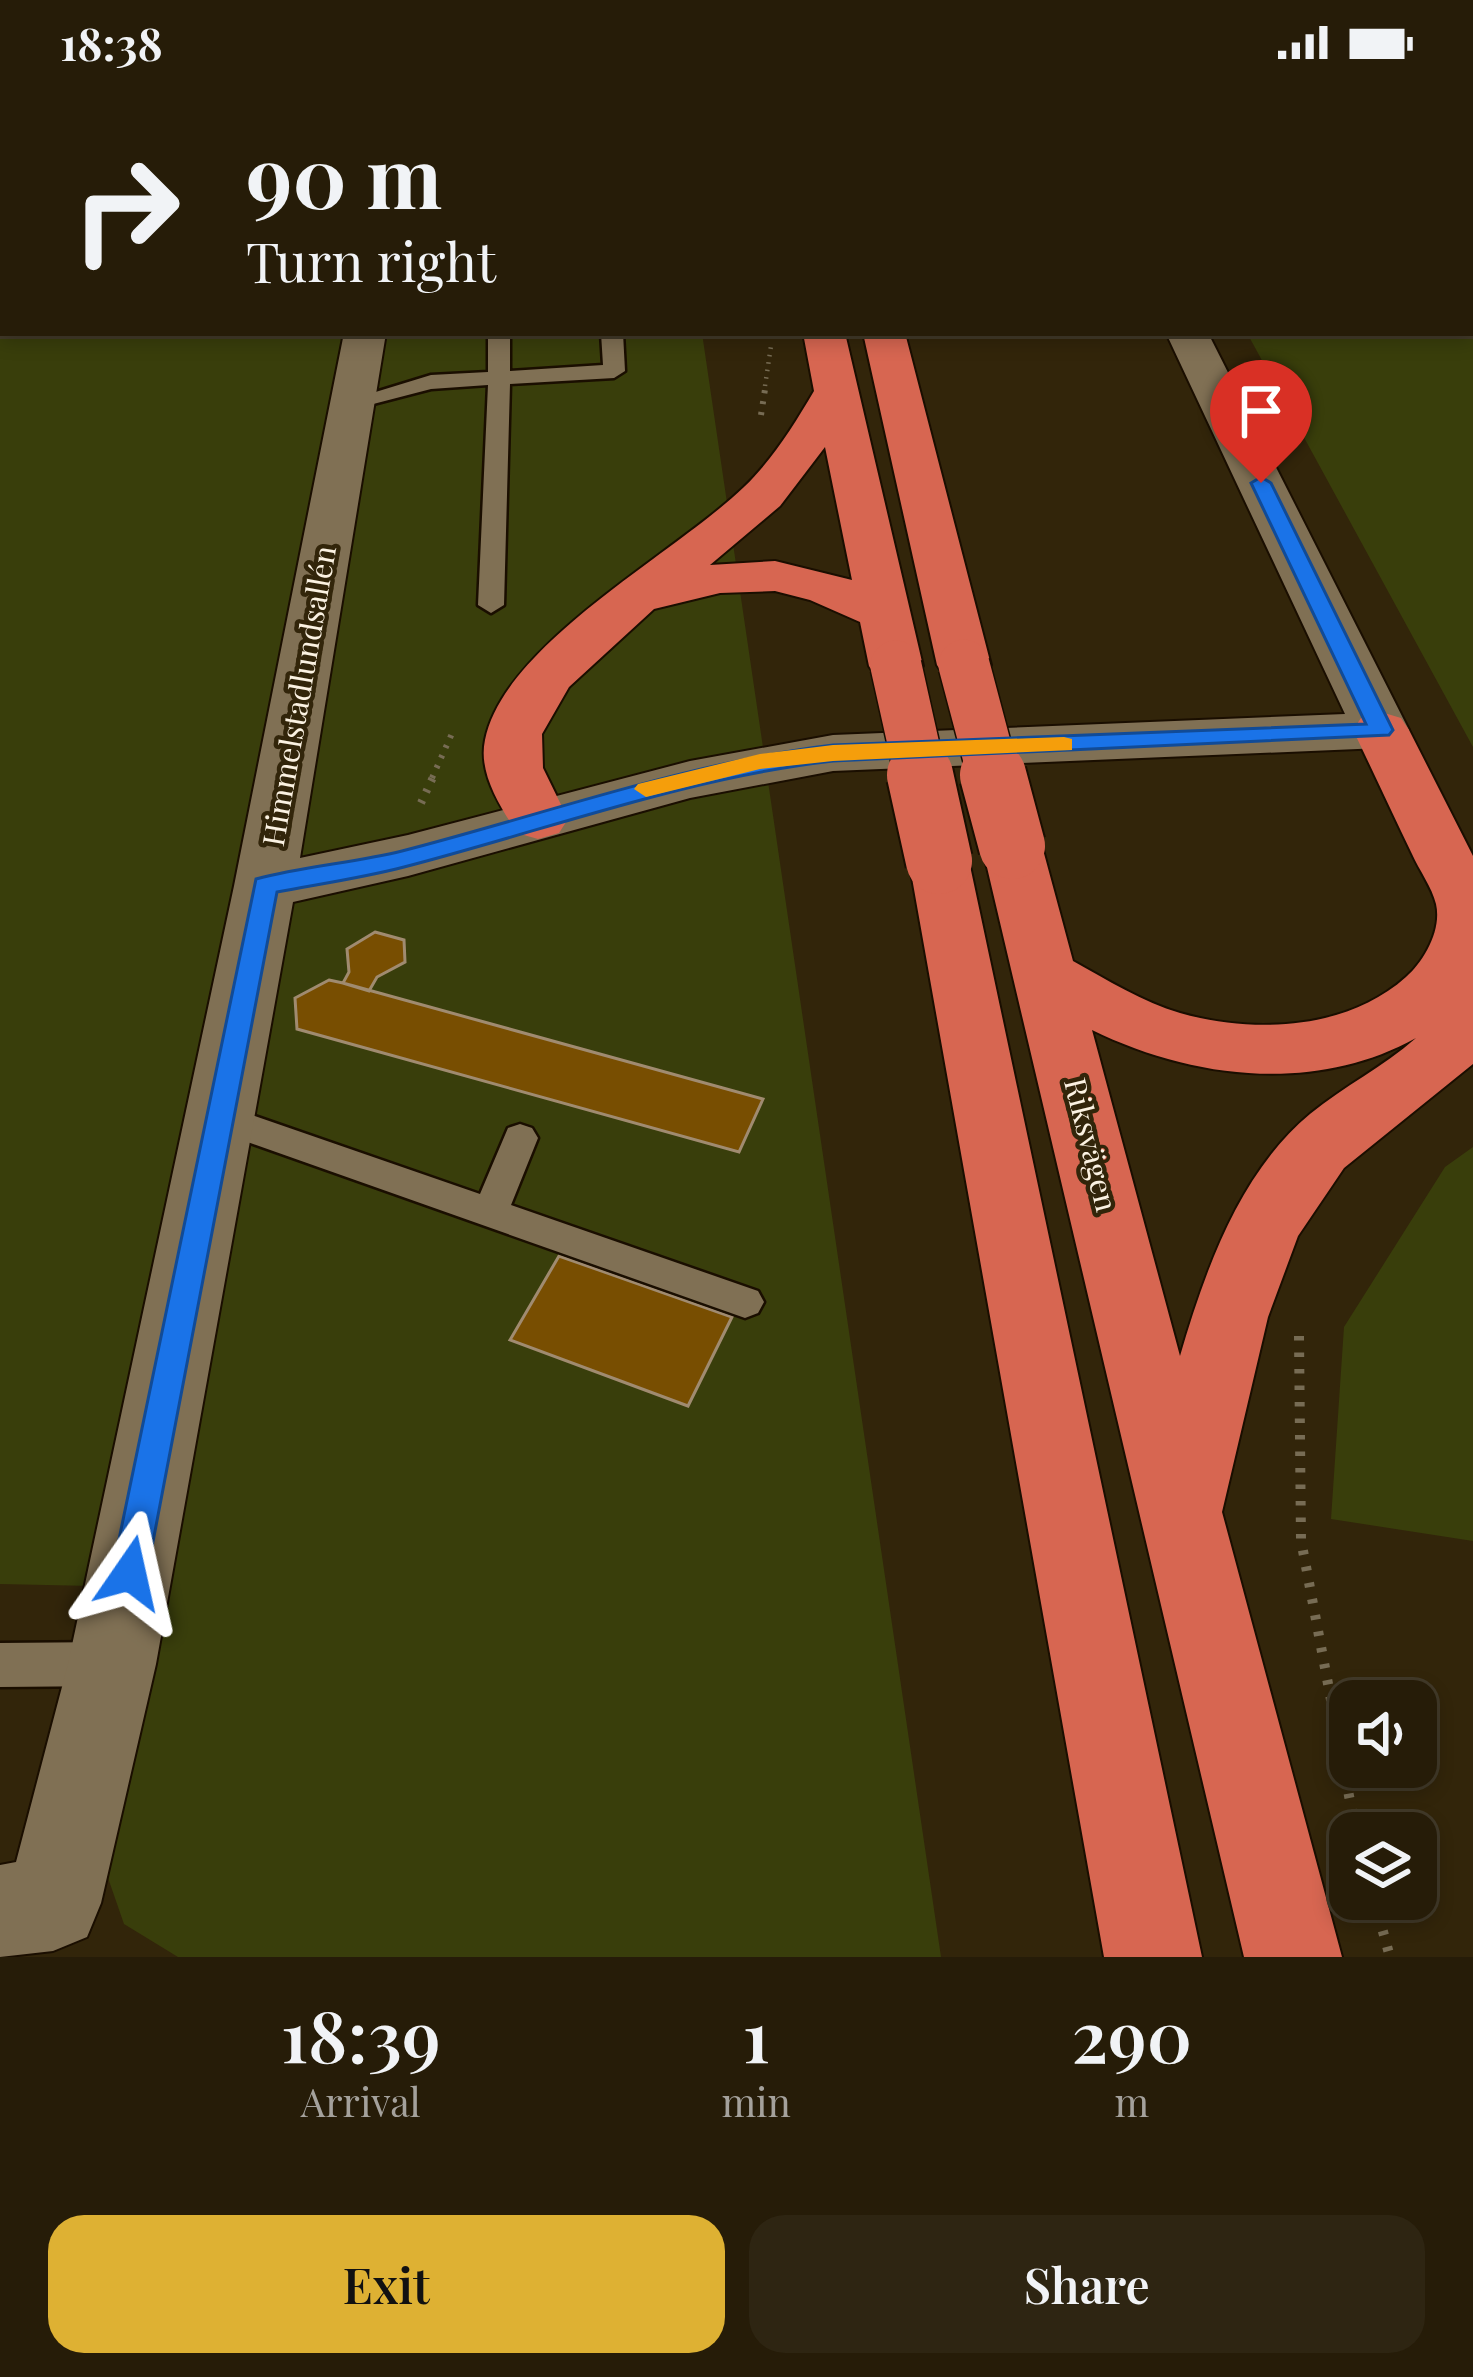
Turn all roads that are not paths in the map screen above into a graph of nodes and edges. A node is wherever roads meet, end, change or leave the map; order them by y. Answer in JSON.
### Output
{"nodes":[{"id":1,"x":365,"y":336,"type":"edge"},
{"id":2,"x":500,"y":336,"type":"edge"},
{"id":3,"x":612,"y":336,"type":"edge"},
{"id":4,"x":825,"y":336,"type":"edge"},
{"id":5,"x":885,"y":336,"type":"edge"},
{"id":6,"x":1188,"y":336,"type":"edge"},
{"id":7,"x":500,"y":378,"type":"junction"},
{"id":8,"x":836,"y":392,"type":"junction"},
{"id":9,"x":354,"y":402,"type":"junction"},
{"id":10,"x":491,"y":605,"type":"dead end"},
{"id":11,"x":632,"y":605,"type":"junction"},
{"id":12,"x":891,"y":640,"type":"junction"},
{"id":13,"x":1381,"y":730,"type":"junction"},
{"id":14,"x":538,"y":819,"type":"junction"},
{"id":15,"x":975,"y":854,"type":"junction"},
{"id":16,"x":265,"y":886,"type":"junction"},
{"id":17,"x":1471,"y":910,"type":"edge"},
{"id":18,"x":1047,"y":976,"type":"junction"},
{"id":19,"x":1473,"y":1009,"type":"edge"},
{"id":20,"x":220,"y":1118,"type":"junction"},
{"id":21,"x":520,"y":1138,"type":"dead end"},
{"id":22,"x":490,"y":1213,"type":"junction"},
{"id":23,"x":745,"y":1302,"type":"dead end"},
{"id":24,"x":1182,"y":1514,"type":"junction"},
{"id":25,"x":112,"y":1664,"type":"junction"},
{"id":26,"x":0,"y":1665,"type":"edge"},
{"id":27,"x":27,"y":1908,"type":"edge"},
{"id":28,"x":1153,"y":1957,"type":"edge"},
{"id":29,"x":1293,"y":1957,"type":"edge"}],
"edges":[{"from":1,"to":9,"type":"street","name":"Himmelstadlundsallén"},
{"from":2,"to":7,"type":"lane"},
{"from":3,"to":7,"type":"lane"},
{"from":4,"to":8,"type":"highway","name":"Riksvägen"},
{"from":5,"to":15,"type":"highway","name":"Riksvägen","bridge":true},
{"from":6,"to":13,"type":"street"},
{"from":7,"to":9,"type":"lane"},
{"from":7,"to":10,"type":"lane"},
{"from":8,"to":11,"type":"highway"},
{"from":8,"to":12,"type":"highway","name":"Riksvägen"},
{"from":9,"to":16,"type":"street","name":"Himmelstadlundsallén"},
{"from":11,"to":12,"type":"highway"},
{"from":11,"to":14,"type":"highway"},
{"from":12,"to":15,"type":"highway","name":"Riksvägen","bridge":true},
{"from":13,"to":14,"type":"street"},
{"from":13,"to":17,"type":"highway"},
{"from":14,"to":16,"type":"street"},
{"from":15,"to":18,"type":"highway","name":"Riksvägen"},
{"from":15,"to":28,"type":"highway","name":"Riksvägen"},
{"from":16,"to":20,"type":"street","name":"Himmelstadlundsallén"},
{"from":17,"to":18,"type":"highway"},
{"from":18,"to":24,"type":"highway","name":"Riksvägen"},
{"from":19,"to":24,"type":"highway"},
{"from":20,"to":22,"type":"lane"},
{"from":20,"to":25,"type":"street","name":"Himmelstadlundsallén"},
{"from":21,"to":22,"type":"lane"},
{"from":22,"to":23,"type":"lane"},
{"from":24,"to":29,"type":"highway","name":"Riksvägen"},
{"from":25,"to":26,"type":"lane"},
{"from":25,"to":27,"type":"street","name":"Himmelstadlundsallén"}]}
